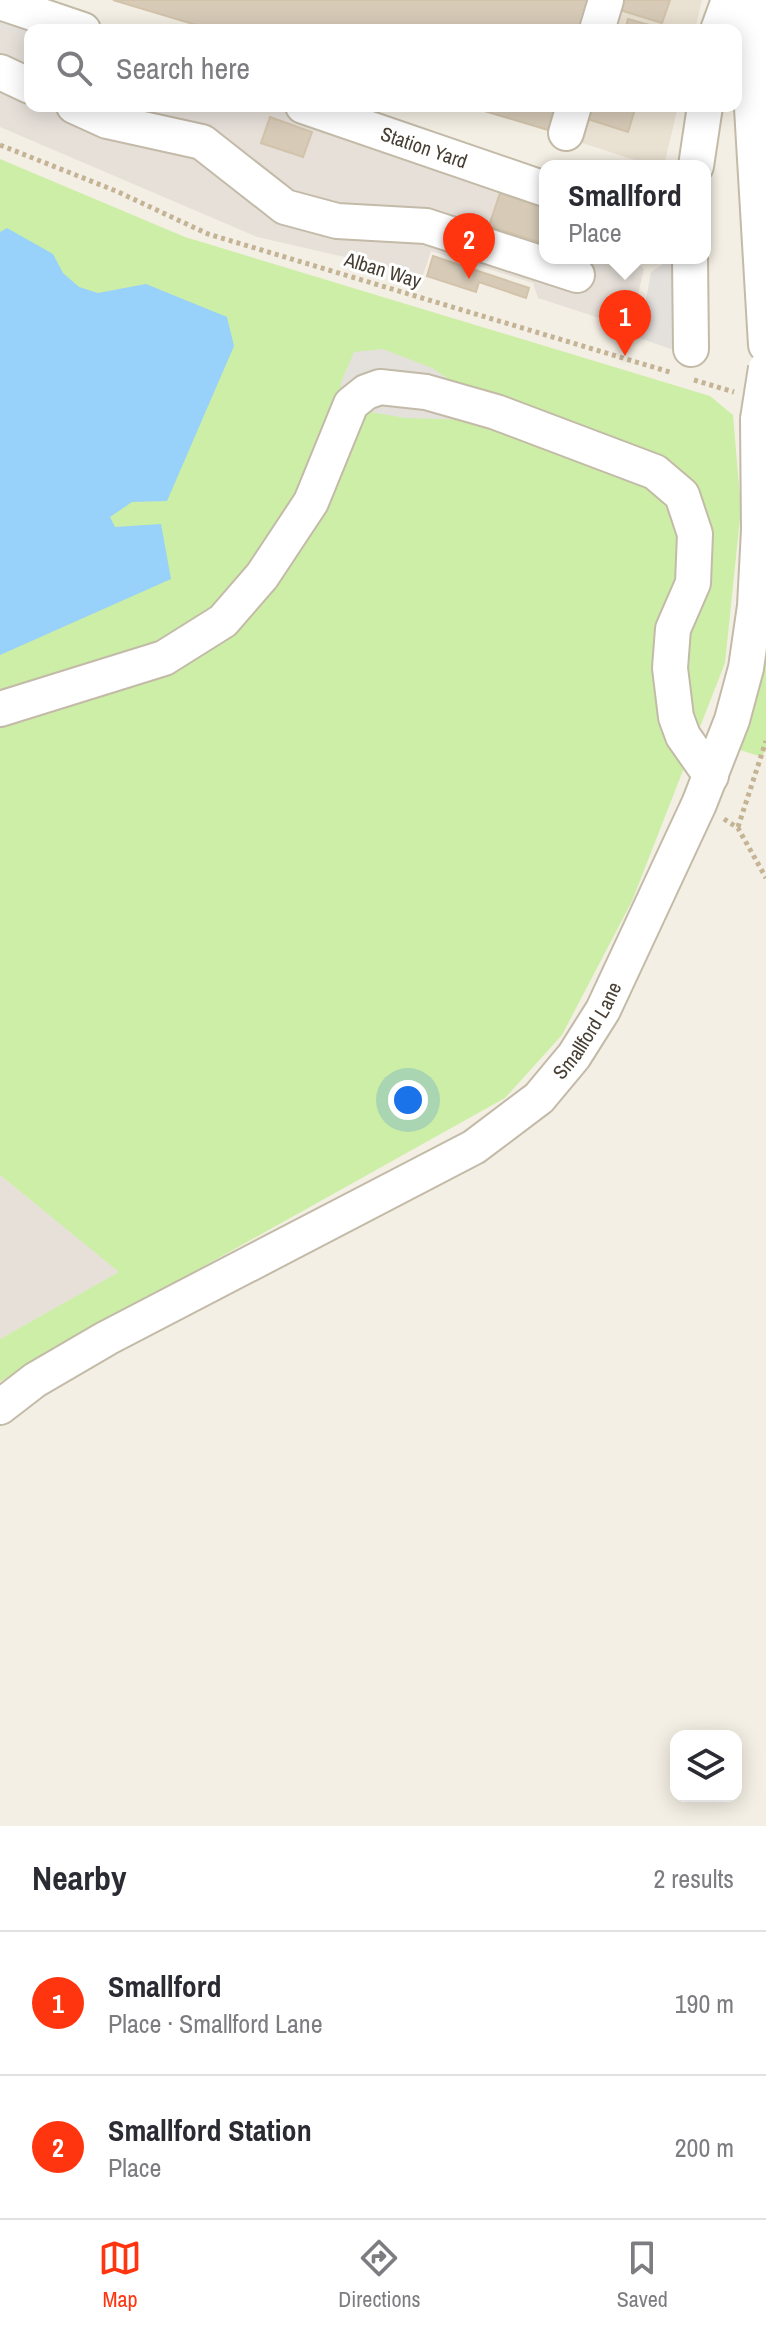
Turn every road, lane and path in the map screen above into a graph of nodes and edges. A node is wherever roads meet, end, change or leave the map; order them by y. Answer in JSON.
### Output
{"nodes":[{"id":1,"x":606,"y":0,"type":"edge"},
{"id":2,"x":729,"y":0,"type":"edge"},
{"id":3,"x":751,"y":0,"type":"edge"},
{"id":4,"x":0,"y":2,"type":"edge"},
{"id":5,"x":65,"y":24,"type":"edge"},
{"id":6,"x":599,"y":24,"type":"edge"},
{"id":7,"x":720,"y":24,"type":"edge"},
{"id":8,"x":0,"y":72,"type":"edge"},
{"id":9,"x":24,"y":83,"type":"edge"},
{"id":10,"x":759,"y":92,"type":"edge"},
{"id":11,"x":87,"y":112,"type":"edge"},
{"id":12,"x":320,"y":112,"type":"edge"},
{"id":13,"x":704,"y":112,"type":"edge"},
{"id":14,"x":0,"y":145,"type":"edge"},
{"id":15,"x":697,"y":160,"type":"edge"},
{"id":16,"x":539,"y":187,"type":"edge"},
{"id":17,"x":539,"y":263,"type":"edge"},
{"id":18,"x":543,"y":264,"type":"edge"},
{"id":19,"x":690,"y":264,"type":"edge"},
{"id":20,"x":577,"y":275,"type":"dead end"},
{"id":21,"x":766,"y":345,"type":"edge"},
{"id":22,"x":766,"y":365,"type":"edge"},
{"id":23,"x":687,"y":368,"type":"junction"},
{"id":24,"x":736,"y":392,"type":"dead end"},
{"id":25,"x":0,"y":709,"type":"edge"},
{"id":26,"x":766,"y":741,"type":"edge"},
{"id":27,"x":711,"y":776,"type":"junction"},
{"id":28,"x":766,"y":878,"type":"edge"},
{"id":29,"x":0,"y":1407,"type":"edge"}],
"edges":[{"from":1,"to":6,"type":"street"},
{"from":2,"to":7,"type":"street"},
{"from":3,"to":10,"type":"street"},
{"from":4,"to":5,"type":"street"},
{"from":8,"to":9,"type":"street"},
{"from":10,"to":21,"type":"street"},
{"from":11,"to":17,"type":"street"},
{"from":12,"to":16,"type":"street","name":"Station Yard"},
{"from":13,"to":15,"type":"street"},
{"from":14,"to":23,"type":"path","name":"Alban Way"},
{"from":18,"to":20,"type":"street"},
{"from":19,"to":23,"type":"street"},
{"from":22,"to":27,"type":"street","name":"Smallford Lane","bridge":true},
{"from":23,"to":24,"type":"path","name":"Alban Way"},
{"from":25,"to":27,"type":"street"},
{"from":26,"to":28,"type":"path"},
{"from":27,"to":29,"type":"street","name":"Smallford Lane"}]}
